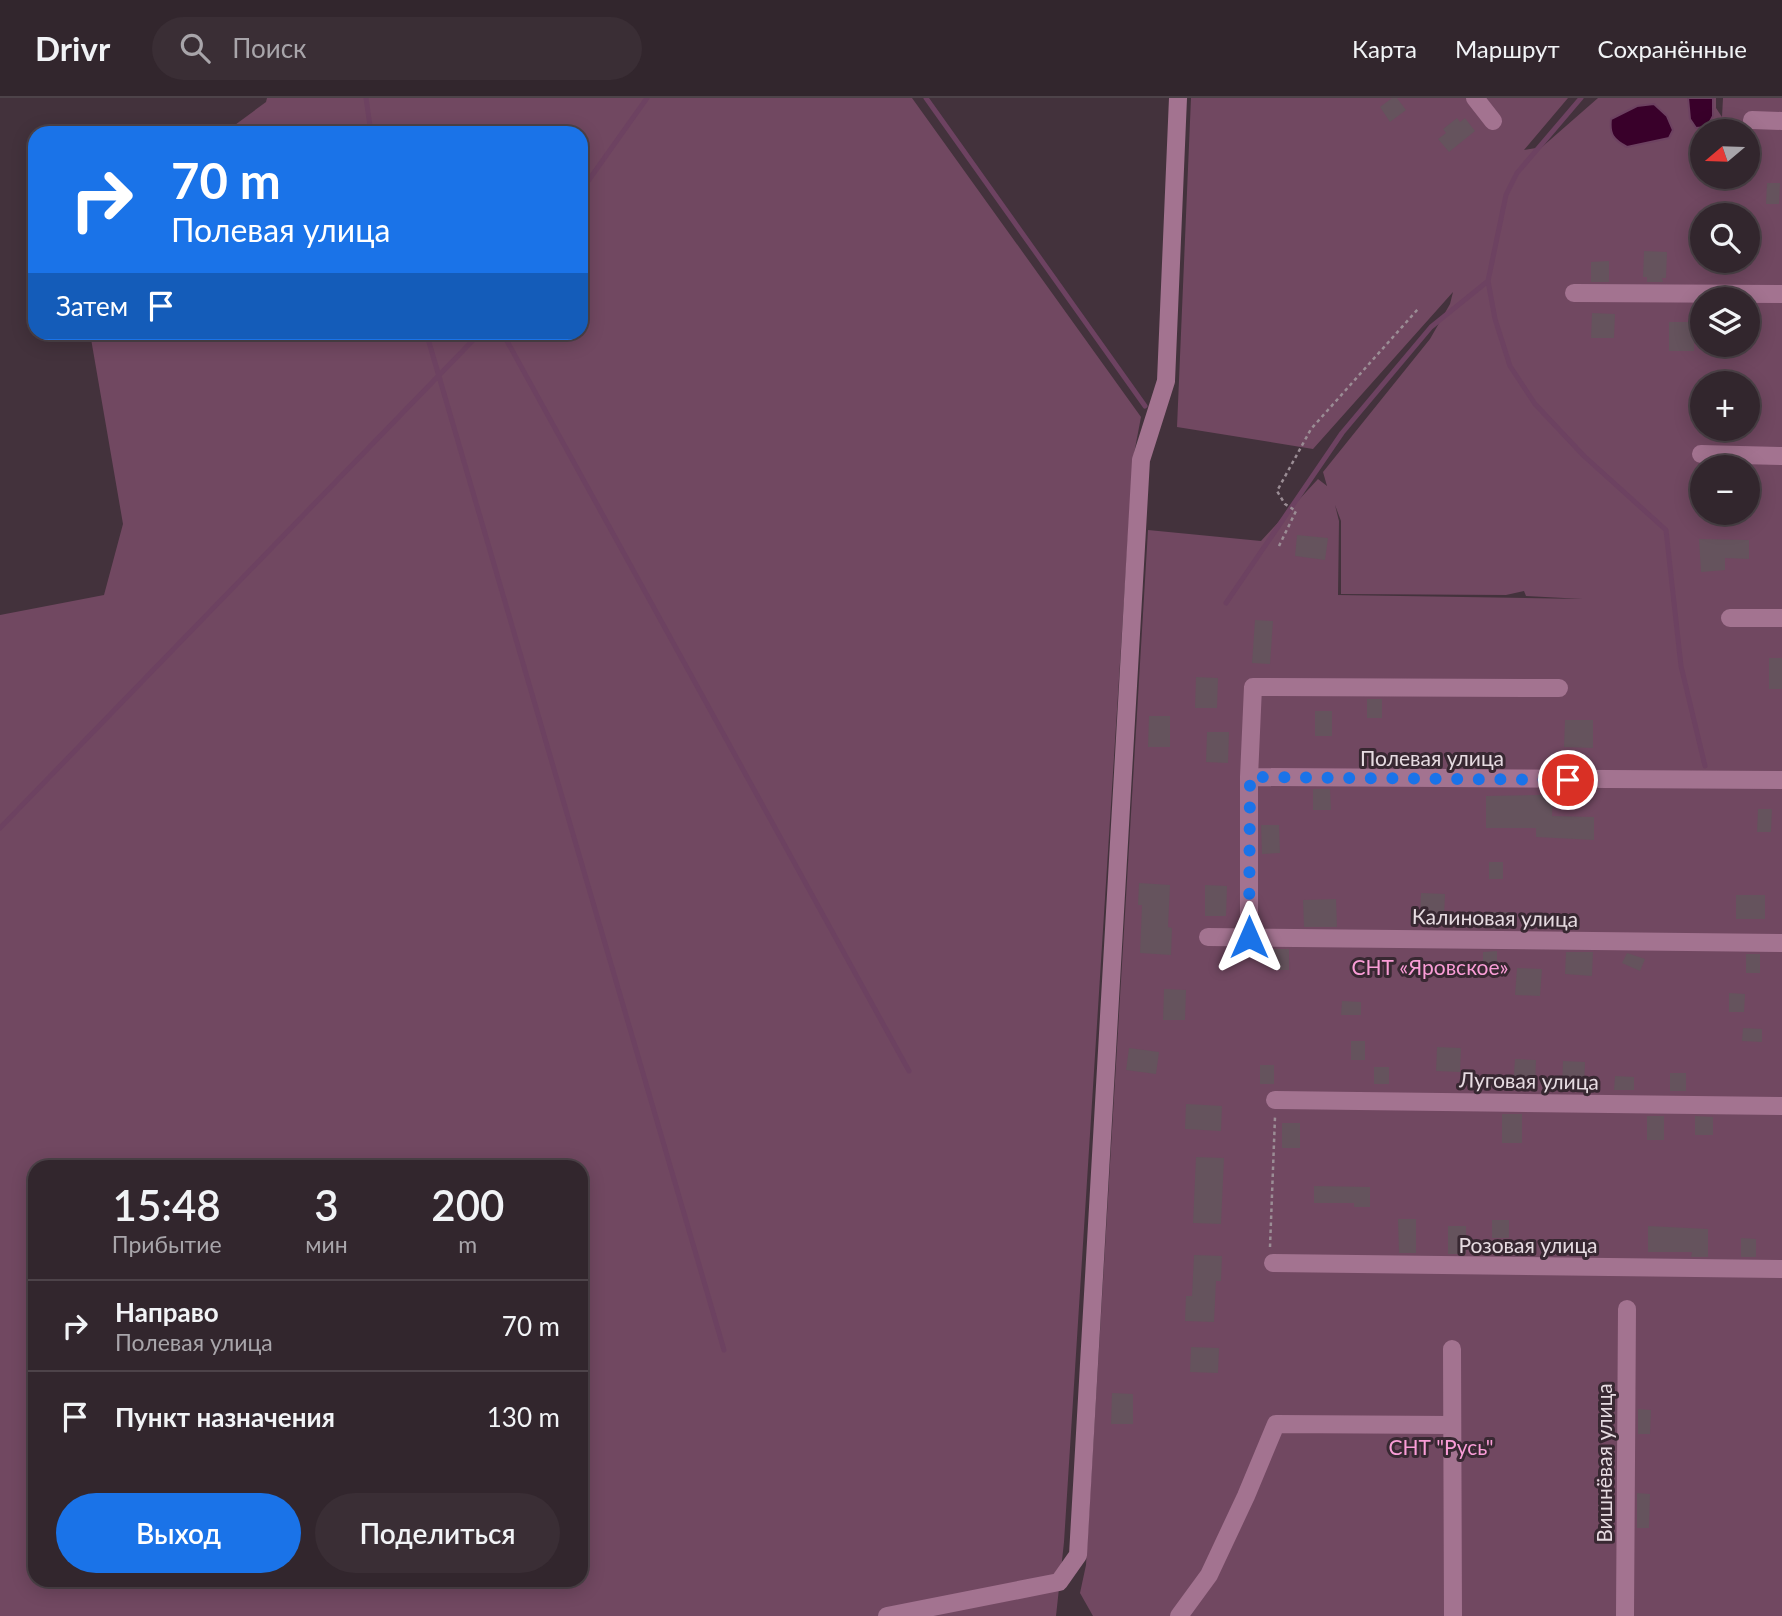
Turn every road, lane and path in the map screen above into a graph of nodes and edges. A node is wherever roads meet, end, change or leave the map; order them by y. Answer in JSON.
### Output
{"nodes":[{"id":1,"x":1178,"y":98,"type":"edge"},
{"id":2,"x":1475,"y":98,"type":"edge"},
{"id":3,"x":1760,"y":120,"type":"edge"},
{"id":4,"x":1493,"y":121,"type":"dead end"},
{"id":5,"x":1782,"y":121,"type":"edge"},
{"id":6,"x":1574,"y":293,"type":"dead end"},
{"id":7,"x":1782,"y":293,"type":"edge"},
{"id":8,"x":1418,"y":309,"type":"dead end"},
{"id":9,"x":1701,"y":454,"type":"dead end"},
{"id":10,"x":1782,"y":456,"type":"edge"},
{"id":11,"x":1279,"y":546,"type":"dead end"},
{"id":12,"x":1730,"y":618,"type":"dead end"},
{"id":13,"x":1782,"y":618,"type":"edge"},
{"id":14,"x":1559,"y":688,"type":"dead end"},
{"id":15,"x":1250,"y":777,"type":"junction"},
{"id":16,"x":1782,"y":780,"type":"edge"},
{"id":17,"x":1208,"y":937,"type":"dead end"},
{"id":18,"x":1249,"y":937,"type":"junction"},
{"id":19,"x":1782,"y":943,"type":"edge"},
{"id":20,"x":1275,"y":1100,"type":"joint"},
{"id":21,"x":1782,"y":1106,"type":"edge"},
{"id":22,"x":1273,"y":1263,"type":"joint"},
{"id":23,"x":1782,"y":1269,"type":"edge"},
{"id":24,"x":1627,"y":1309,"type":"dead end"},
{"id":25,"x":1452,"y":1349,"type":"dead end"},
{"id":26,"x":1452,"y":1425,"type":"junction"},
{"id":27,"x":887,"y":1616,"type":"edge"},
{"id":28,"x":1180,"y":1616,"type":"edge"},
{"id":29,"x":1453,"y":1616,"type":"edge"},
{"id":30,"x":1625,"y":1616,"type":"edge"}],
"edges":[{"from":1,"to":27,"type":"street"},
{"from":2,"to":4,"type":"street"},
{"from":3,"to":5,"type":"street"},
{"from":6,"to":7,"type":"street"},
{"from":8,"to":11,"type":"path"},
{"from":9,"to":10,"type":"street"},
{"from":12,"to":13,"type":"street"},
{"from":14,"to":15,"type":"street"},
{"from":15,"to":16,"type":"street","name":"Полевая улица"},
{"from":15,"to":18,"type":"street"},
{"from":17,"to":18,"type":"street","name":"Калиновая улица"},
{"from":18,"to":19,"type":"street","name":"Калиновая улица"},
{"from":20,"to":21,"type":"street","name":"Луговая улица"},
{"from":20,"to":22,"type":"path"},
{"from":22,"to":23,"type":"street","name":"Розовая улица"},
{"from":24,"to":30,"type":"street","name":"Вишнёвая улица"},
{"from":25,"to":26,"type":"street"},
{"from":26,"to":28,"type":"street"},
{"from":26,"to":29,"type":"street"}]}
